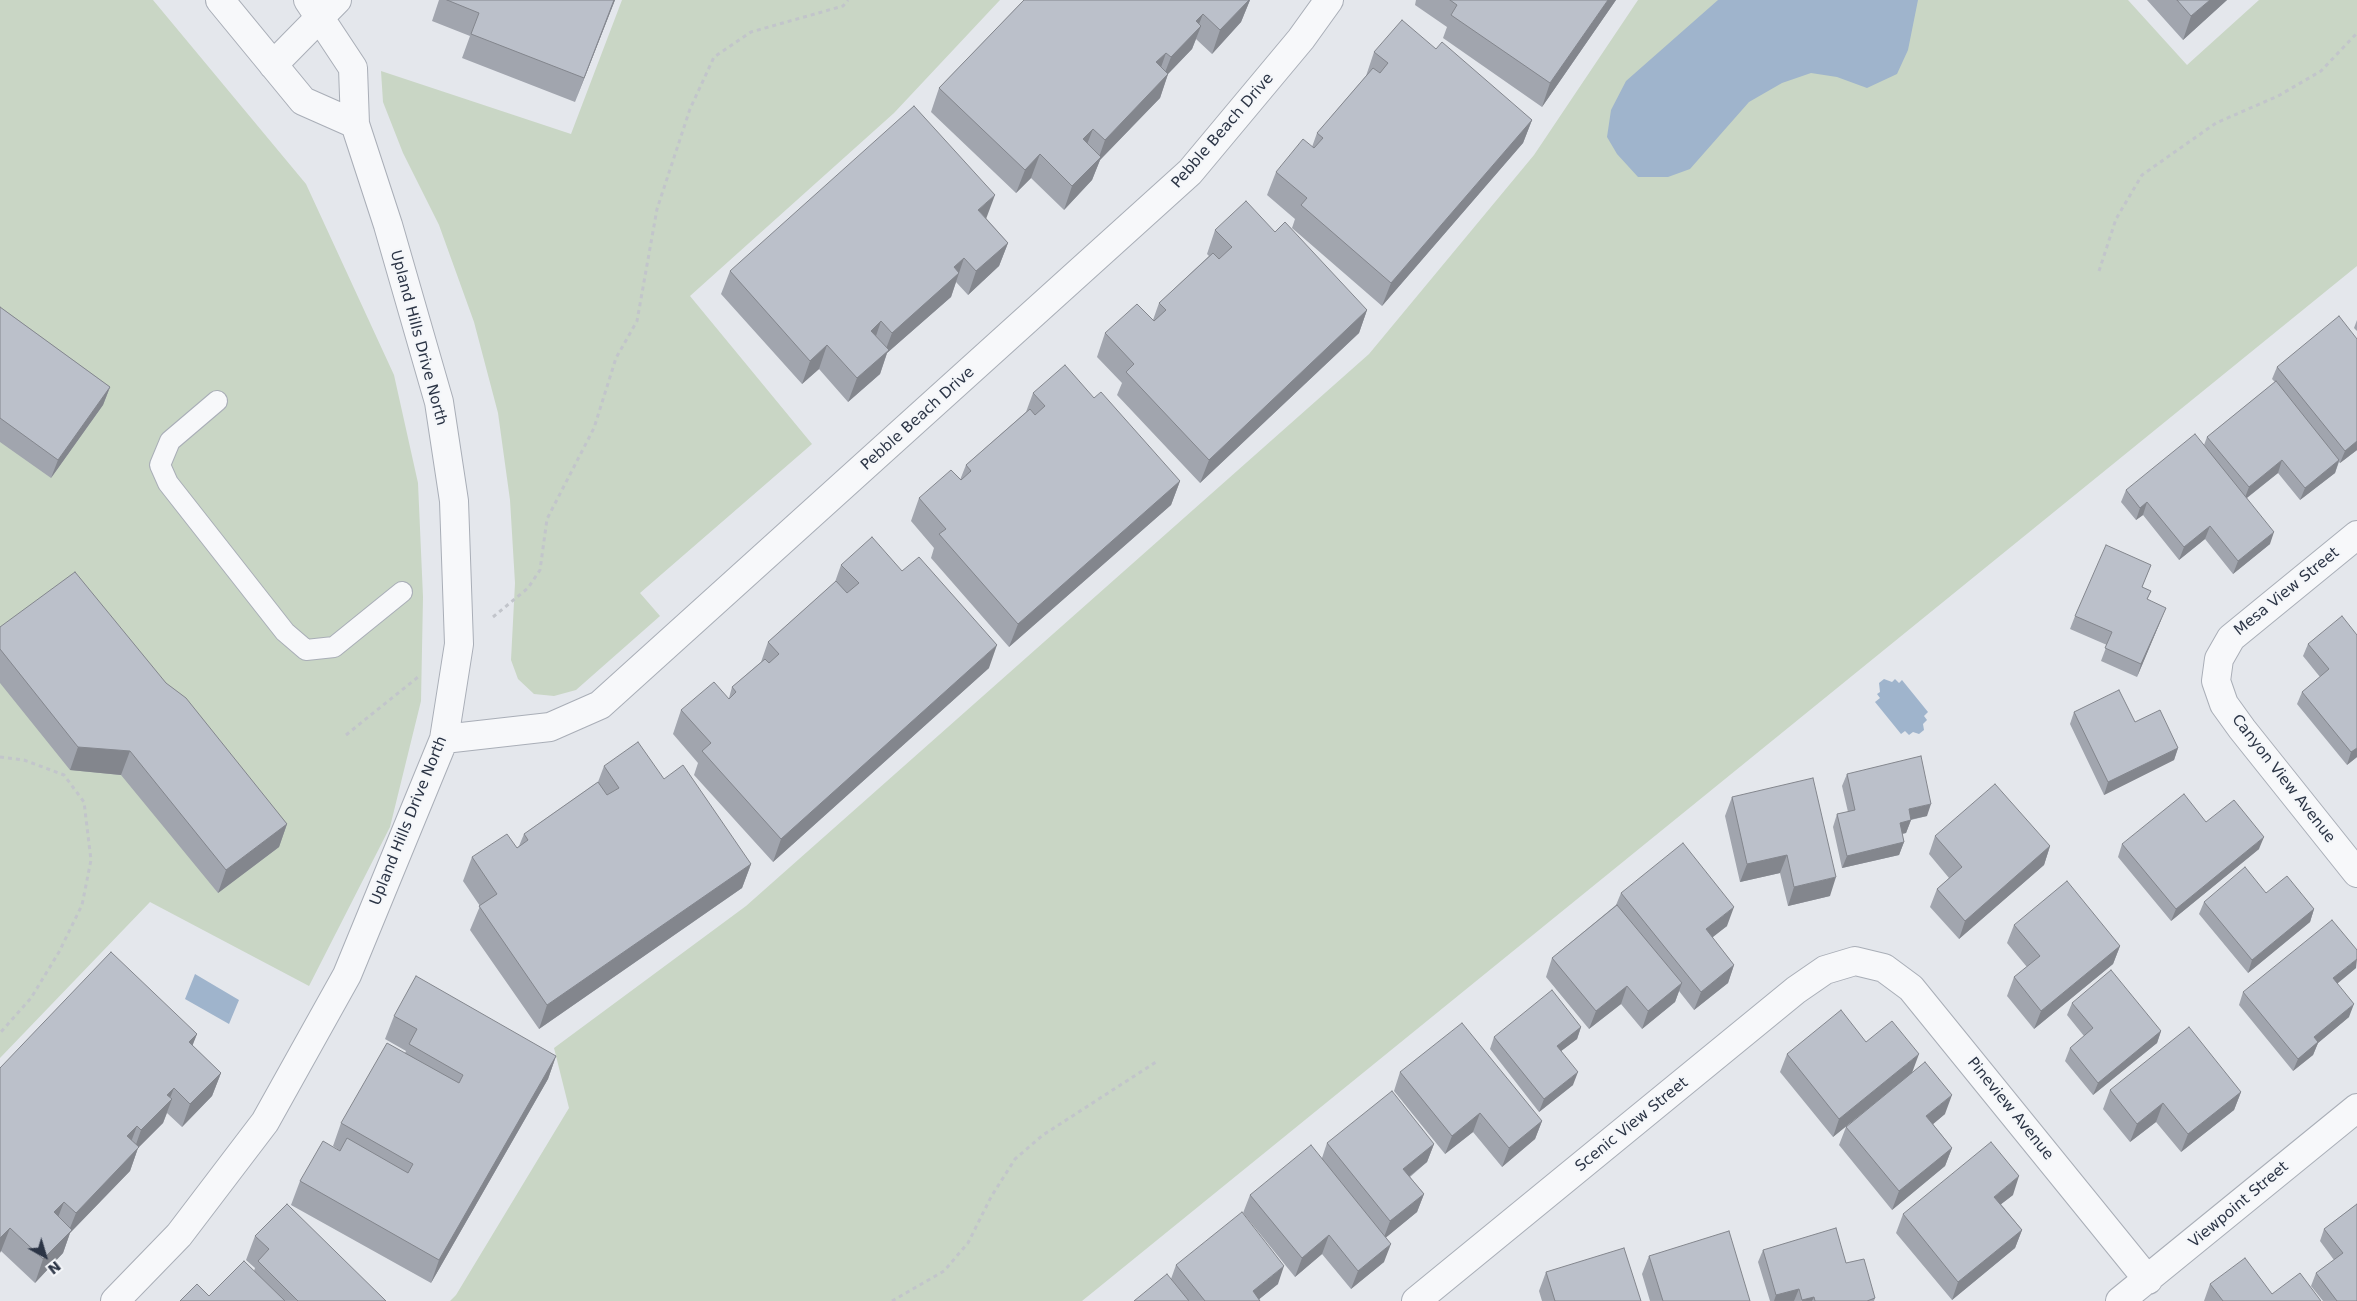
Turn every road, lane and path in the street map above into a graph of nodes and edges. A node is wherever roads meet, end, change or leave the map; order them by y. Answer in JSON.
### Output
{"nodes":[{"id":1,"x":220,"y":0,"type":"edge"},
{"id":2,"x":848,"y":0,"type":"edge"},
{"id":3,"x":1329,"y":0,"type":"edge"},
{"id":4,"x":322,"y":6,"type":"edge"},
{"id":5,"x":2357,"y":33,"type":"edge"},
{"id":6,"x":273,"y":65,"type":"junction"},
{"id":7,"x":355,"y":124,"type":"junction"},
{"id":8,"x":2099,"y":272,"type":"dead end"},
{"id":9,"x":217,"y":401,"type":"dead end"},
{"id":10,"x":2357,"y":535,"type":"edge"},
{"id":11,"x":402,"y":592,"type":"dead end"},
{"id":12,"x":459,"y":644,"type":"junction"},
{"id":13,"x":2216,"y":682,"type":"joint"},
{"id":14,"x":346,"y":735,"type":"dead end"},
{"id":15,"x":444,"y":739,"type":"junction"},
{"id":16,"x":0,"y":757,"type":"edge"},
{"id":17,"x":2357,"y":873,"type":"edge"},
{"id":18,"x":1855,"y":961,"type":"joint"},
{"id":19,"x":0,"y":1033,"type":"edge"},
{"id":20,"x":1156,"y":1062,"type":"dead end"},
{"id":21,"x":2357,"y":1108,"type":"edge"},
{"id":22,"x":2148,"y":1280,"type":"junction"},
{"id":23,"x":115,"y":1301,"type":"edge"},
{"id":24,"x":892,"y":1301,"type":"edge"},
{"id":25,"x":1416,"y":1301,"type":"edge"},
{"id":26,"x":2120,"y":1301,"type":"edge"}],
"edges":[{"from":1,"to":6,"type":"street"},
{"from":2,"to":12,"type":"path"},
{"from":3,"to":15,"type":"street","name":"Pebble Beach Drive"},
{"from":4,"to":6,"type":"street"},
{"from":4,"to":7,"type":"street","name":"Upland Hills Drive North"},
{"from":5,"to":8,"type":"path"},
{"from":6,"to":7,"type":"street"},
{"from":7,"to":12,"type":"street","name":"Upland Hills Drive North"},
{"from":9,"to":11,"type":"lane"},
{"from":10,"to":13,"type":"street","name":"Mesa View Street"},
{"from":12,"to":14,"type":"path"},
{"from":12,"to":15,"type":"street","name":"Upland Hills Drive North"},
{"from":13,"to":17,"type":"street","name":"Canyon View Avenue"},
{"from":15,"to":23,"type":"street","name":"Upland Hills Drive North"},
{"from":16,"to":19,"type":"path"},
{"from":18,"to":22,"type":"street","name":"Pineview Avenue"},
{"from":18,"to":25,"type":"street","name":"Scenic View Street"},
{"from":20,"to":24,"type":"path"},
{"from":21,"to":22,"type":"street","name":"Viewpoint Street"},
{"from":22,"to":26,"type":"street","name":"Viewpoint Street"}]}
